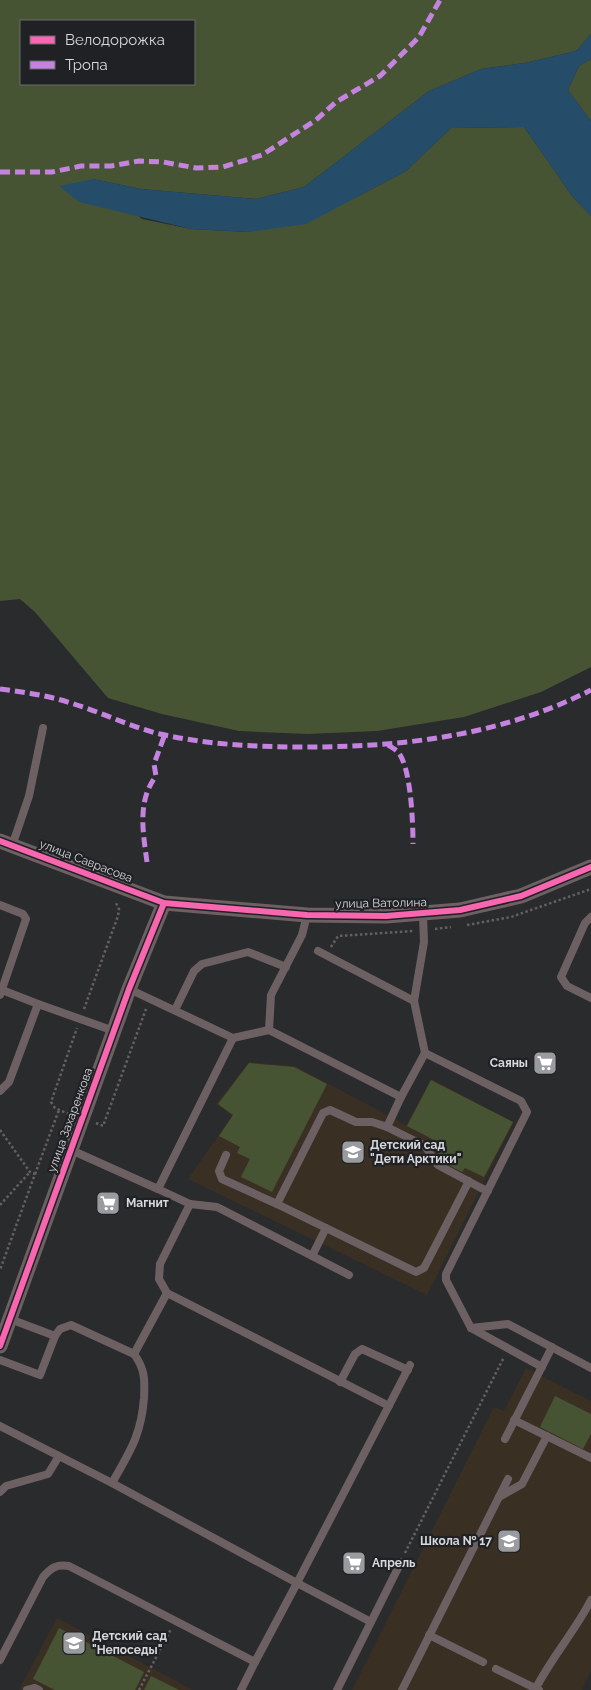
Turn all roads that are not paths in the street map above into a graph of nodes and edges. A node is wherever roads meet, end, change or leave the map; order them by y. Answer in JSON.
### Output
{"nodes":[{"id":1,"x":43,"y":728,"type":"dead end"},
{"id":2,"x":6,"y":844,"type":"edge"},
{"id":3,"x":591,"y":867,"type":"edge"},
{"id":4,"x":164,"y":902,"type":"junction"},
{"id":5,"x":0,"y":905,"type":"edge"},
{"id":6,"x":307,"y":915,"type":"junction"},
{"id":7,"x":423,"y":915,"type":"junction"},
{"id":8,"x":591,"y":917,"type":"edge"},
{"id":9,"x":318,"y":951,"type":"dead end"},
{"id":10,"x":286,"y":967,"type":"junction"},
{"id":11,"x":129,"y":989,"type":"junction"},
{"id":12,"x":1,"y":992,"type":"edge"},
{"id":13,"x":591,"y":998,"type":"edge"},
{"id":14,"x":414,"y":1001,"type":"junction"},
{"id":15,"x":38,"y":1004,"type":"junction"},
{"id":16,"x":175,"y":1010,"type":"junction"},
{"id":17,"x":270,"y":1030,"type":"junction"},
{"id":18,"x":114,"y":1031,"type":"junction"},
{"id":19,"x":234,"y":1038,"type":"junction"},
{"id":20,"x":425,"y":1053,"type":"junction"},
{"id":21,"x":0,"y":1091,"type":"edge"},
{"id":22,"x":402,"y":1097,"type":"junction"},
{"id":23,"x":386,"y":1126,"type":"junction"},
{"id":24,"x":71,"y":1150,"type":"junction"},
{"id":25,"x":226,"y":1155,"type":"dead end"},
{"id":26,"x":469,"y":1182,"type":"junction"},
{"id":27,"x":158,"y":1189,"type":"junction"},
{"id":28,"x":488,"y":1191,"type":"junction"},
{"id":29,"x":190,"y":1204,"type":"junction"},
{"id":30,"x":277,"y":1204,"type":"junction"},
{"id":31,"x":326,"y":1228,"type":"junction"},
{"id":32,"x":312,"y":1256,"type":"junction"},
{"id":33,"x":350,"y":1275,"type":"dead end"},
{"id":34,"x":167,"y":1293,"type":"junction"},
{"id":35,"x":10,"y":1319,"type":"junction"},
{"id":36,"x":471,"y":1328,"type":"junction"},
{"id":37,"x":55,"y":1336,"type":"junction"},
{"id":38,"x":0,"y":1346,"type":"edge"},
{"id":39,"x":552,"y":1347,"type":"junction"},
{"id":40,"x":134,"y":1354,"type":"junction"},
{"id":41,"x":0,"y":1360,"type":"edge"},
{"id":42,"x":542,"y":1366,"type":"junction"},
{"id":43,"x":591,"y":1368,"type":"edge"},
{"id":44,"x":340,"y":1382,"type":"junction"},
{"id":45,"x":389,"y":1406,"type":"junction"},
{"id":46,"x":514,"y":1420,"type":"junction"},
{"id":47,"x":0,"y":1426,"type":"edge"},
{"id":48,"x":547,"y":1436,"type":"junction"},
{"id":49,"x":505,"y":1439,"type":"dead end"},
{"id":50,"x":59,"y":1456,"type":"junction"},
{"id":51,"x":591,"y":1458,"type":"edge"},
{"id":52,"x":508,"y":1479,"type":"dead end"},
{"id":53,"x":112,"y":1483,"type":"junction"},
{"id":54,"x":0,"y":1492,"type":"edge"},
{"id":55,"x":498,"y":1498,"type":"junction"},
{"id":56,"x":401,"y":1562,"type":"road end"},
{"id":57,"x":297,"y":1584,"type":"junction"},
{"id":58,"x":591,"y":1600,"type":"edge"},
{"id":59,"x":371,"y":1622,"type":"junction"},
{"id":60,"x":429,"y":1635,"type":"junction"},
{"id":61,"x":0,"y":1660,"type":"edge"},
{"id":62,"x":255,"y":1662,"type":"junction"},
{"id":63,"x":483,"y":1662,"type":"dead end"},
{"id":64,"x":496,"y":1669,"type":"dead end"},
{"id":65,"x":538,"y":1689,"type":"edge"},
{"id":66,"x":27,"y":1690,"type":"edge"},
{"id":67,"x":39,"y":1690,"type":"edge"},
{"id":68,"x":241,"y":1690,"type":"edge"},
{"id":69,"x":336,"y":1690,"type":"edge"},
{"id":70,"x":402,"y":1690,"type":"edge"}],
"edges":[{"from":1,"to":2,"type":"lane"},
{"from":2,"to":4,"type":"street","name":"улица Саврасова"},
{"from":3,"to":7,"type":"street","name":"улица Ватолина"},
{"from":4,"to":6,"type":"street","name":"улица Ватолина"},
{"from":4,"to":11,"type":"street","name":"улица Захаренкова"},
{"from":5,"to":12,"type":"lane"},
{"from":6,"to":7,"type":"street","name":"улица Ватолина"},
{"from":6,"to":10,"type":"lane"},
{"from":7,"to":14,"type":"lane"},
{"from":8,"to":13,"type":"lane"},
{"from":9,"to":14,"type":"lane"},
{"from":10,"to":16,"type":"lane"},
{"from":10,"to":17,"type":"lane"},
{"from":11,"to":16,"type":"lane"},
{"from":11,"to":18,"type":"street","name":"улица Захаренкова"},
{"from":12,"to":15,"type":"lane"},
{"from":14,"to":20,"type":"lane"},
{"from":15,"to":18,"type":"lane"},
{"from":15,"to":21,"type":"lane"},
{"from":16,"to":19,"type":"lane"},
{"from":17,"to":19,"type":"lane"},
{"from":17,"to":22,"type":"lane"},
{"from":18,"to":24,"type":"street","name":"улица Захаренкова"},
{"from":19,"to":27,"type":"lane"},
{"from":20,"to":22,"type":"lane"},
{"from":20,"to":28,"type":"lane"},
{"from":22,"to":23,"type":"lane"},
{"from":23,"to":26,"type":"lane"},
{"from":23,"to":30,"type":"lane"},
{"from":24,"to":27,"type":"lane"},
{"from":24,"to":35,"type":"street","name":"улица Захаренкова"},
{"from":25,"to":30,"type":"lane"},
{"from":26,"to":28,"type":"lane"},
{"from":26,"to":31,"type":"lane"},
{"from":27,"to":29,"type":"lane"},
{"from":28,"to":36,"type":"lane"},
{"from":29,"to":32,"type":"lane"},
{"from":29,"to":34,"type":"lane"},
{"from":30,"to":31,"type":"lane"},
{"from":31,"to":32,"type":"lane"},
{"from":32,"to":33,"type":"lane"},
{"from":34,"to":40,"type":"lane"},
{"from":34,"to":44,"type":"lane"},
{"from":35,"to":37,"type":"lane"},
{"from":35,"to":38,"type":"street","name":"улица Захаренкова"},
{"from":36,"to":39,"type":"lane"},
{"from":36,"to":42,"type":"lane"},
{"from":37,"to":40,"type":"lane"},
{"from":37,"to":41,"type":"lane"},
{"from":39,"to":42,"type":"lane"},
{"from":39,"to":43,"type":"lane"},
{"from":40,"to":53,"type":"lane"},
{"from":42,"to":46,"type":"lane"},
{"from":44,"to":45,"type":"lane"},
{"from":44,"to":45,"type":"lane"},
{"from":45,"to":57,"type":"lane"},
{"from":46,"to":48,"type":"lane"},
{"from":46,"to":49,"type":"lane"},
{"from":47,"to":50,"type":"lane"},
{"from":48,"to":51,"type":"lane"},
{"from":48,"to":55,"type":"lane"},
{"from":50,"to":53,"type":"lane"},
{"from":50,"to":54,"type":"lane"},
{"from":52,"to":55,"type":"lane"},
{"from":53,"to":57,"type":"lane"},
{"from":55,"to":60,"type":"lane"},
{"from":56,"to":59,"type":"lane"},
{"from":57,"to":59,"type":"lane"},
{"from":57,"to":62,"type":"lane"},
{"from":58,"to":65,"type":"lane"},
{"from":59,"to":69,"type":"lane"},
{"from":60,"to":63,"type":"lane"},
{"from":60,"to":70,"type":"lane"},
{"from":61,"to":62,"type":"lane"},
{"from":62,"to":68,"type":"lane"},
{"from":64,"to":65,"type":"lane"},
{"from":66,"to":67,"type":"lane"}]}
